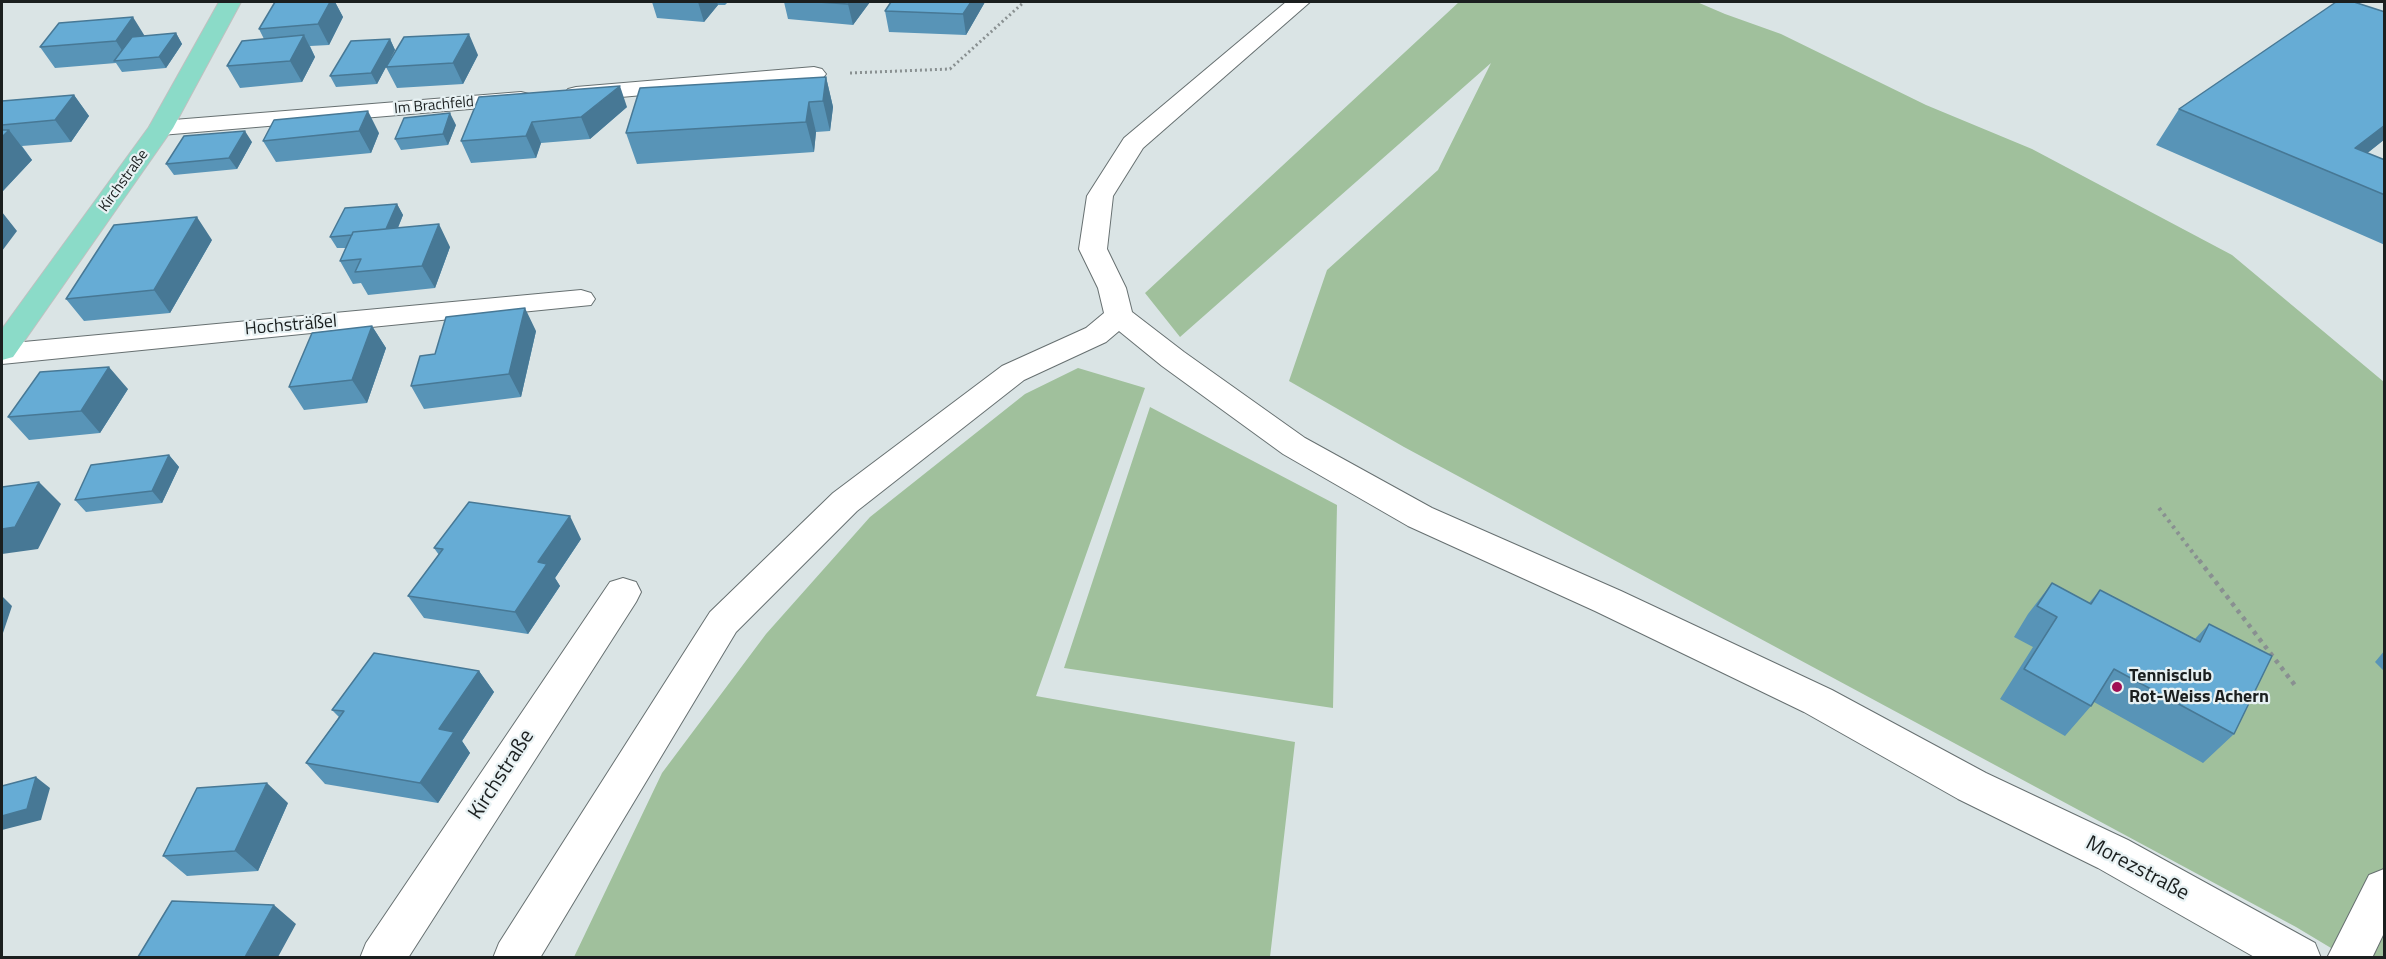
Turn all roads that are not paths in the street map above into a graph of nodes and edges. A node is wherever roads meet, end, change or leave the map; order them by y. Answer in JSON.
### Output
{"nodes":[{"id":1,"x":230,"y":2,"type":"edge"},
{"id":2,"x":1299,"y":2,"type":"edge"},
{"id":3,"x":814,"y":74,"type":"road end"},
{"id":4,"x":161,"y":128,"type":"junction"},
{"id":5,"x":581,"y":299,"type":"dead end"},
{"id":6,"x":1119,"y":316,"type":"junction"},
{"id":7,"x":2,"y":352,"type":"edge"},
{"id":8,"x":623,"y":592,"type":"dead end"},
{"id":9,"x":2385,"y":889,"type":"edge"},
{"id":10,"x":382,"y":957,"type":"edge"},
{"id":11,"x":515,"y":957,"type":"edge"},
{"id":12,"x":2299,"y":957,"type":"edge"},
{"id":13,"x":2349,"y":957,"type":"edge"}],
"edges":[{"from":1,"to":4,"type":"main road","name":"Kirchstraße"},
{"from":2,"to":6,"type":"street"},
{"from":3,"to":4,"type":"street","name":"Im Brachfeld"},
{"from":4,"to":7,"type":"main road","name":"Kirchstraße"},
{"from":5,"to":7,"type":"street","name":"Hochsträßel"},
{"from":6,"to":11,"type":"street"},
{"from":6,"to":12,"type":"street","name":"Morezstraße"},
{"from":8,"to":10,"type":"street","name":"Kirchstraße"},
{"from":9,"to":13,"type":"street"}]}
